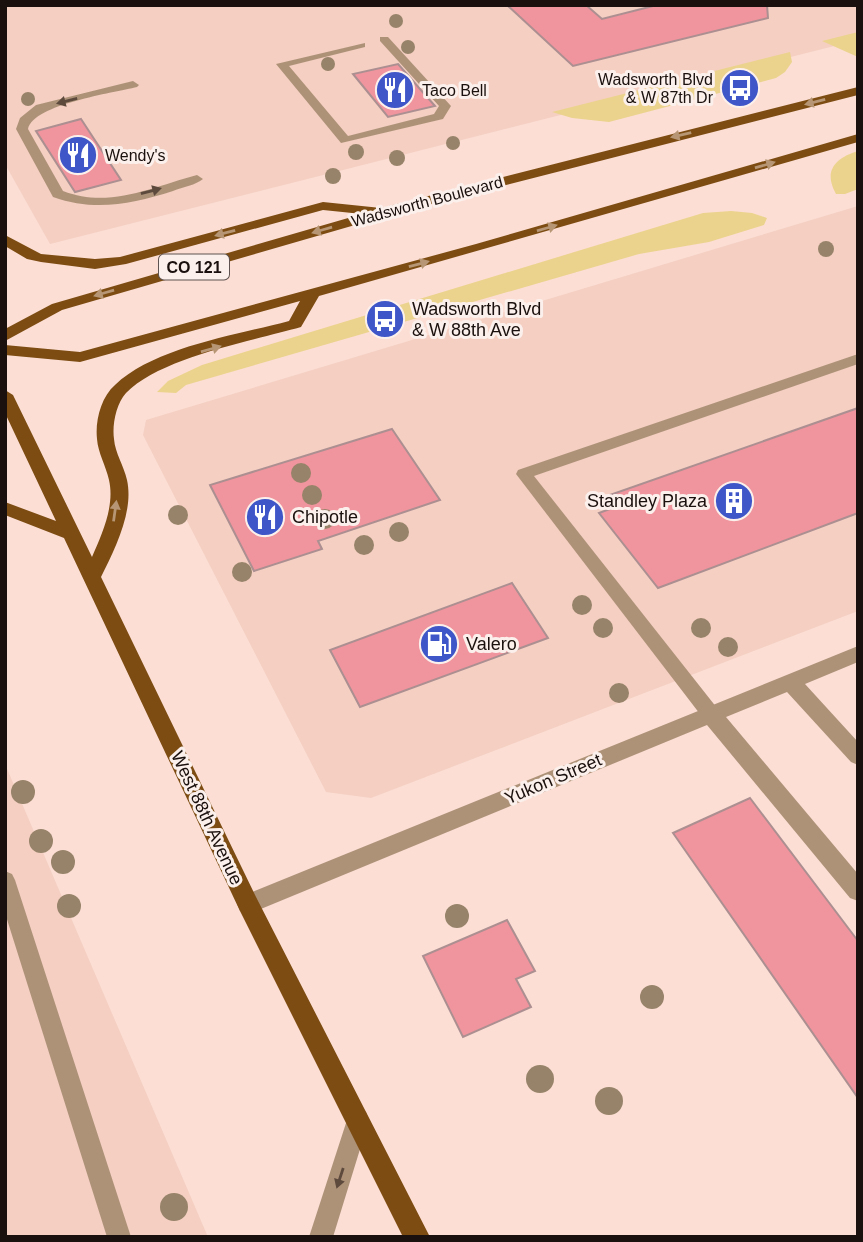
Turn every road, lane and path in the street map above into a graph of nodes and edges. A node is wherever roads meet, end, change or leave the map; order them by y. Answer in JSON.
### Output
{"nodes":[{"id":1,"x":384,"y":39,"type":"dead end"},
{"id":2,"x":361,"y":45,"type":"dead end"},
{"id":3,"x":133,"y":85,"type":"dead end"},
{"id":4,"x":858,"y":91,"type":"edge"},
{"id":5,"x":858,"y":138,"type":"edge"},
{"id":6,"x":197,"y":179,"type":"dead end"},
{"id":7,"x":388,"y":211,"type":"junction"},
{"id":8,"x":5,"y":239,"type":"edge"},
{"id":9,"x":313,"y":293,"type":"junction"},
{"id":10,"x":5,"y":336,"type":"edge"},
{"id":11,"x":5,"y":350,"type":"edge"},
{"id":12,"x":858,"y":359,"type":"edge"},
{"id":13,"x":5,"y":395,"type":"edge"},
{"id":14,"x":5,"y":508,"type":"edge"},
{"id":15,"x":74,"y":535,"type":"junction"},
{"id":16,"x":93,"y":575,"type":"junction"},
{"id":17,"x":858,"y":654,"type":"edge"},
{"id":18,"x":790,"y":682,"type":"junction"},
{"id":19,"x":710,"y":713,"type":"junction"},
{"id":20,"x":858,"y":756,"type":"edge"},
{"id":21,"x":5,"y":880,"type":"edge"},
{"id":22,"x":858,"y":891,"type":"edge"},
{"id":23,"x":248,"y":905,"type":"junction"},
{"id":24,"x":358,"y":1120,"type":"junction"},
{"id":25,"x":119,"y":1237,"type":"edge"},
{"id":26,"x":321,"y":1237,"type":"edge"},
{"id":27,"x":417,"y":1237,"type":"edge"}],
"edges":[{"from":1,"to":2,"type":"lane"},
{"from":3,"to":6,"type":"lane","one_way":true},
{"from":4,"to":7,"type":"main road","name":"Wadsworth Boulevard","number":"CO 121","one_way":true},
{"from":9,"to":5,"type":"main road","one_way":true},
{"from":7,"to":8,"type":"main road","one_way":true},
{"from":7,"to":10,"type":"main road","name":"Wadsworth Boulevard","number":"CO 121","one_way":true},
{"from":9,"to":11,"type":"main road"},
{"from":16,"to":9,"type":"main road","one_way":true},
{"from":12,"to":19,"type":"lane"},
{"from":13,"to":15,"type":"main road","name":"West 88th Avenue"},
{"from":14,"to":15,"type":"main road"},
{"from":15,"to":16,"type":"main road","name":"West 88th Avenue"},
{"from":16,"to":23,"type":"main road","name":"West 88th Avenue"},
{"from":17,"to":18,"type":"street","name":"Yukon Street"},
{"from":18,"to":19,"type":"street","name":"Yukon Street"},
{"from":18,"to":20,"type":"street"},
{"from":19,"to":22,"type":"street"},
{"from":19,"to":23,"type":"street","name":"Yukon Street"},
{"from":21,"to":25,"type":"lane"},
{"from":23,"to":24,"type":"main road","name":"West 88th Avenue"},
{"from":24,"to":26,"type":"lane","one_way":true},
{"from":24,"to":27,"type":"main road","name":"West 88th Avenue"}]}
